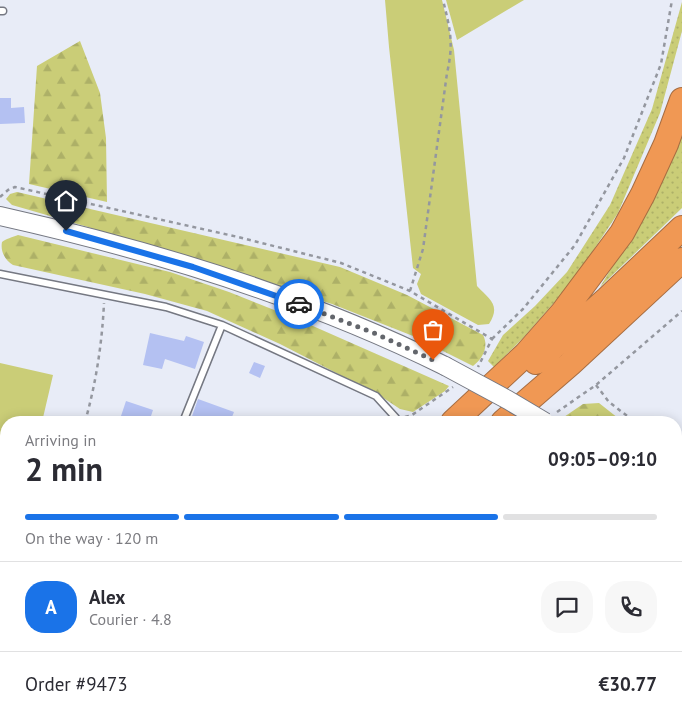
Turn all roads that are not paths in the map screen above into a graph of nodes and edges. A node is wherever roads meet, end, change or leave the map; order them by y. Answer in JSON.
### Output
{"nodes":[{"id":1,"x":682,"y":100,"type":"edge"},
{"id":2,"x":0,"y":216,"type":"edge"},
{"id":3,"x":682,"y":228,"type":"edge"},
{"id":4,"x":682,"y":260,"type":"edge"},
{"id":5,"x":0,"y":274,"type":"edge"},
{"id":6,"x":222,"y":325,"type":"junction"},
{"id":7,"x":185,"y":416,"type":"edge"},
{"id":8,"x":394,"y":416,"type":"edge"},
{"id":9,"x":459,"y":416,"type":"edge"},
{"id":10,"x":476,"y":416,"type":"edge"},
{"id":11,"x":510,"y":416,"type":"edge"},
{"id":12,"x":545,"y":416,"type":"edge"}],
"edges":[{"from":1,"to":9,"type":"highway"},
{"from":2,"to":12,"type":"main road","bridge":true},
{"from":3,"to":10,"type":"highway"},
{"from":4,"to":11,"type":"highway"},
{"from":5,"to":6,"type":"lane"},
{"from":6,"to":7,"type":"lane"},
{"from":6,"to":8,"type":"lane"}]}
